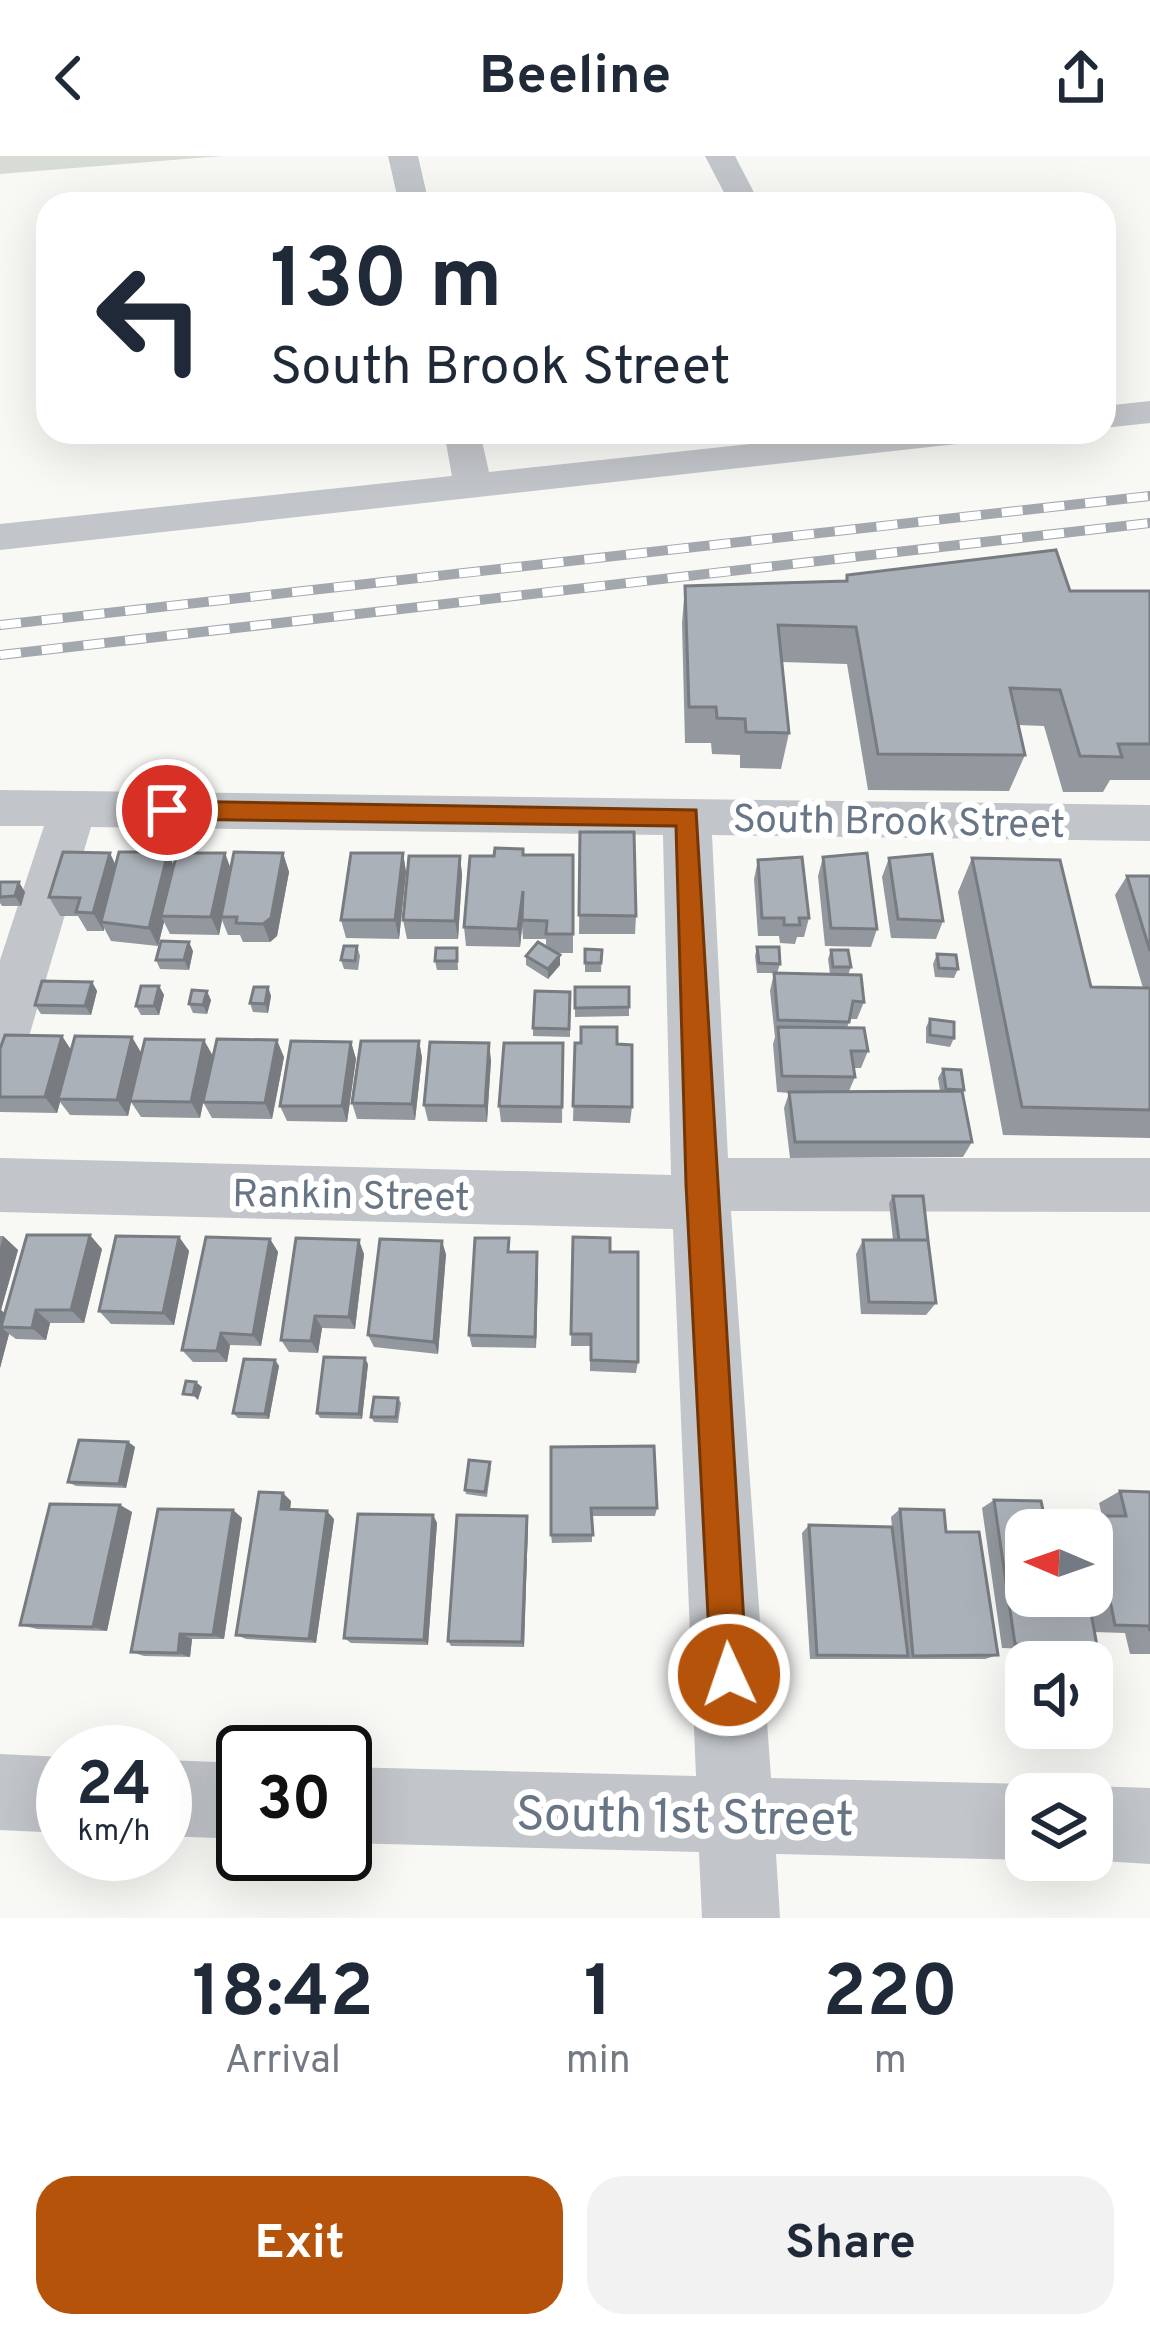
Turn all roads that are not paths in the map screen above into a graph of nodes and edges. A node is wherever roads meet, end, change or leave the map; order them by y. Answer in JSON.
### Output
{"nodes":[{"id":1,"x":403,"y":156,"type":"edge"},
{"id":2,"x":720,"y":156,"type":"edge"},
{"id":3,"x":411,"y":192,"type":"edge"},
{"id":4,"x":739,"y":192,"type":"edge"},
{"id":5,"x":1150,"y":412,"type":"edge"},
{"id":6,"x":1116,"y":416,"type":"edge"},
{"id":7,"x":464,"y":444,"type":"edge"},
{"id":8,"x":819,"y":444,"type":"edge"},
{"id":9,"x":473,"y":486,"type":"junction"},
{"id":10,"x":0,"y":537,"type":"edge"},
{"id":11,"x":0,"y":808,"type":"edge"},
{"id":12,"x":73,"y":808,"type":"junction"},
{"id":13,"x":688,"y":817,"type":"junction"},
{"id":14,"x":1150,"y":823,"type":"edge"},
{"id":15,"x":0,"y":1042,"type":"edge"},
{"id":16,"x":0,"y":1185,"type":"edge"},
{"id":17,"x":1150,"y":1185,"type":"edge"},
{"id":18,"x":701,"y":1194,"type":"junction"},
{"id":19,"x":0,"y":1792,"type":"edge"},
{"id":20,"x":36,"y":1794,"type":"edge"},
{"id":21,"x":372,"y":1806,"type":"edge"},
{"id":22,"x":737,"y":1816,"type":"junction"},
{"id":23,"x":1005,"y":1822,"type":"edge"},
{"id":24,"x":1113,"y":1825,"type":"edge"},
{"id":25,"x":1150,"y":1826,"type":"edge"},
{"id":26,"x":741,"y":1918,"type":"edge"}],
"edges":[{"from":1,"to":3,"type":"street"},
{"from":2,"to":4,"type":"street"},
{"from":5,"to":6,"type":"street"},
{"from":7,"to":9,"type":"street"},
{"from":8,"to":9,"type":"street"},
{"from":9,"to":10,"type":"street"},
{"from":11,"to":12,"type":"street","name":"South Brook Street"},
{"from":12,"to":13,"type":"street","name":"South Brook Street"},
{"from":12,"to":15,"type":"street"},
{"from":13,"to":14,"type":"street","name":"South Brook Street"},
{"from":13,"to":18,"type":"street"},
{"from":16,"to":18,"type":"street","name":"Rankin Street"},
{"from":17,"to":18,"type":"street","name":"Rankin Street"},
{"from":18,"to":22,"type":"street"},
{"from":19,"to":20,"type":"street"},
{"from":21,"to":22,"type":"street","name":"South 1st Street"},
{"from":22,"to":23,"type":"street","name":"South 1st Street"},
{"from":22,"to":26,"type":"street"},
{"from":24,"to":25,"type":"street"}]}
